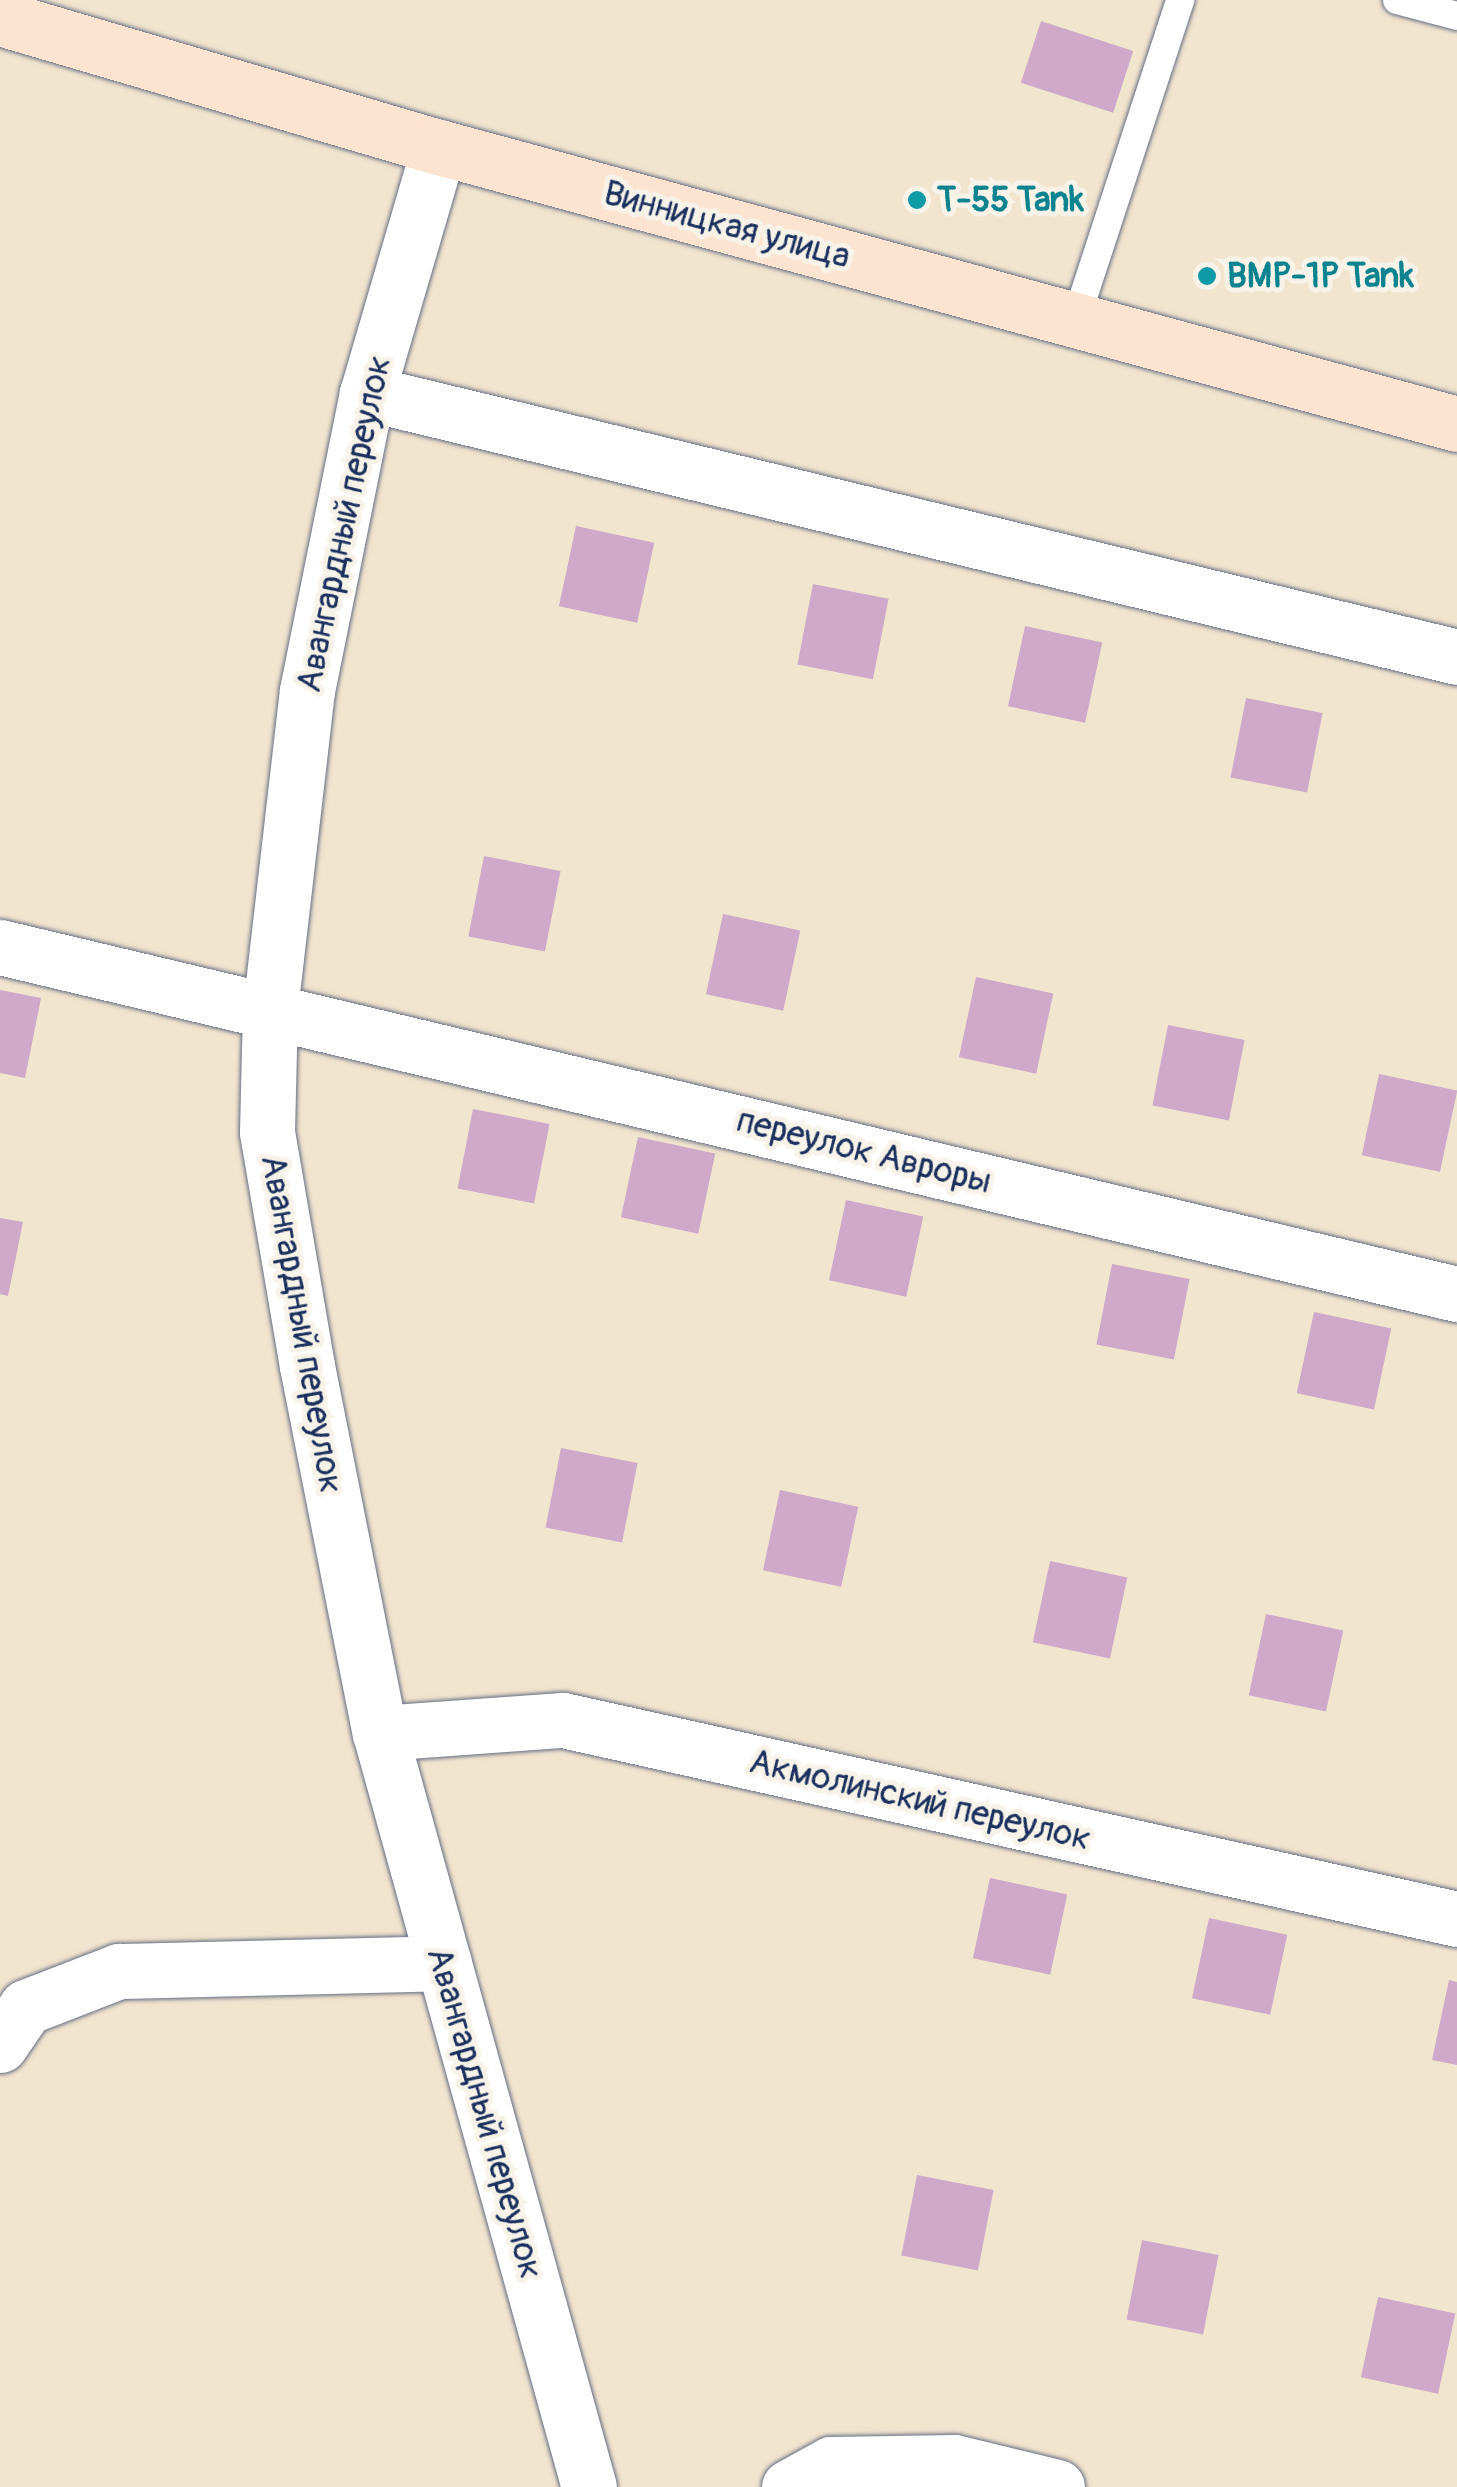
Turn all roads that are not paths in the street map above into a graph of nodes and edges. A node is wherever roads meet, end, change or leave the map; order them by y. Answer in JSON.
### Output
{"nodes":[{"id":1,"x":1180,"y":0,"type":"edge"},
{"id":2,"x":1397,"y":0,"type":"edge"},
{"id":3,"x":1457,"y":16,"type":"edge"},
{"id":4,"x":0,"y":18,"type":"edge"},
{"id":5,"x":439,"y":147,"type":"junction"},
{"id":6,"x":1076,"y":319,"type":"junction"},
{"id":7,"x":367,"y":394,"type":"junction"},
{"id":8,"x":1457,"y":424,"type":"edge"},
{"id":9,"x":1457,"y":658,"type":"edge"},
{"id":10,"x":0,"y":947,"type":"edge"},
{"id":11,"x":270,"y":1009,"type":"junction"},
{"id":12,"x":1457,"y":1294,"type":"edge"},
{"id":13,"x":380,"y":1733,"type":"junction"},
{"id":14,"x":1457,"y":1919,"type":"edge"},
{"id":15,"x":444,"y":1963,"type":"junction"},
{"id":16,"x":0,"y":2045,"type":"edge"},
{"id":17,"x":589,"y":2487,"type":"edge"},
{"id":18,"x":789,"y":2487,"type":"edge"},
{"id":19,"x":1057,"y":2487,"type":"edge"}],
"edges":[{"from":1,"to":6,"type":"lane"},
{"from":2,"to":3,"type":"lane"},
{"from":4,"to":5,"type":"main road","name":"Винницкая улица"},
{"from":5,"to":6,"type":"main road","name":"Винницкая улица"},
{"from":5,"to":7,"type":"street","name":"Авангардный переулок"},
{"from":6,"to":8,"type":"main road","name":"Винницкая улица"},
{"from":7,"to":9,"type":"street"},
{"from":7,"to":11,"type":"street","name":"Авангардный переулок"},
{"from":10,"to":11,"type":"street","name":"переулок Авроры"},
{"from":11,"to":12,"type":"street","name":"переулок Авроры"},
{"from":11,"to":13,"type":"street","name":"Авангардный переулок"},
{"from":13,"to":14,"type":"street","name":"Акмолинский переулок"},
{"from":13,"to":15,"type":"street","name":"Авангардный переулок"},
{"from":15,"to":16,"type":"street"},
{"from":15,"to":17,"type":"street","name":"Авангардный переулок"},
{"from":18,"to":19,"type":"street"}]}
